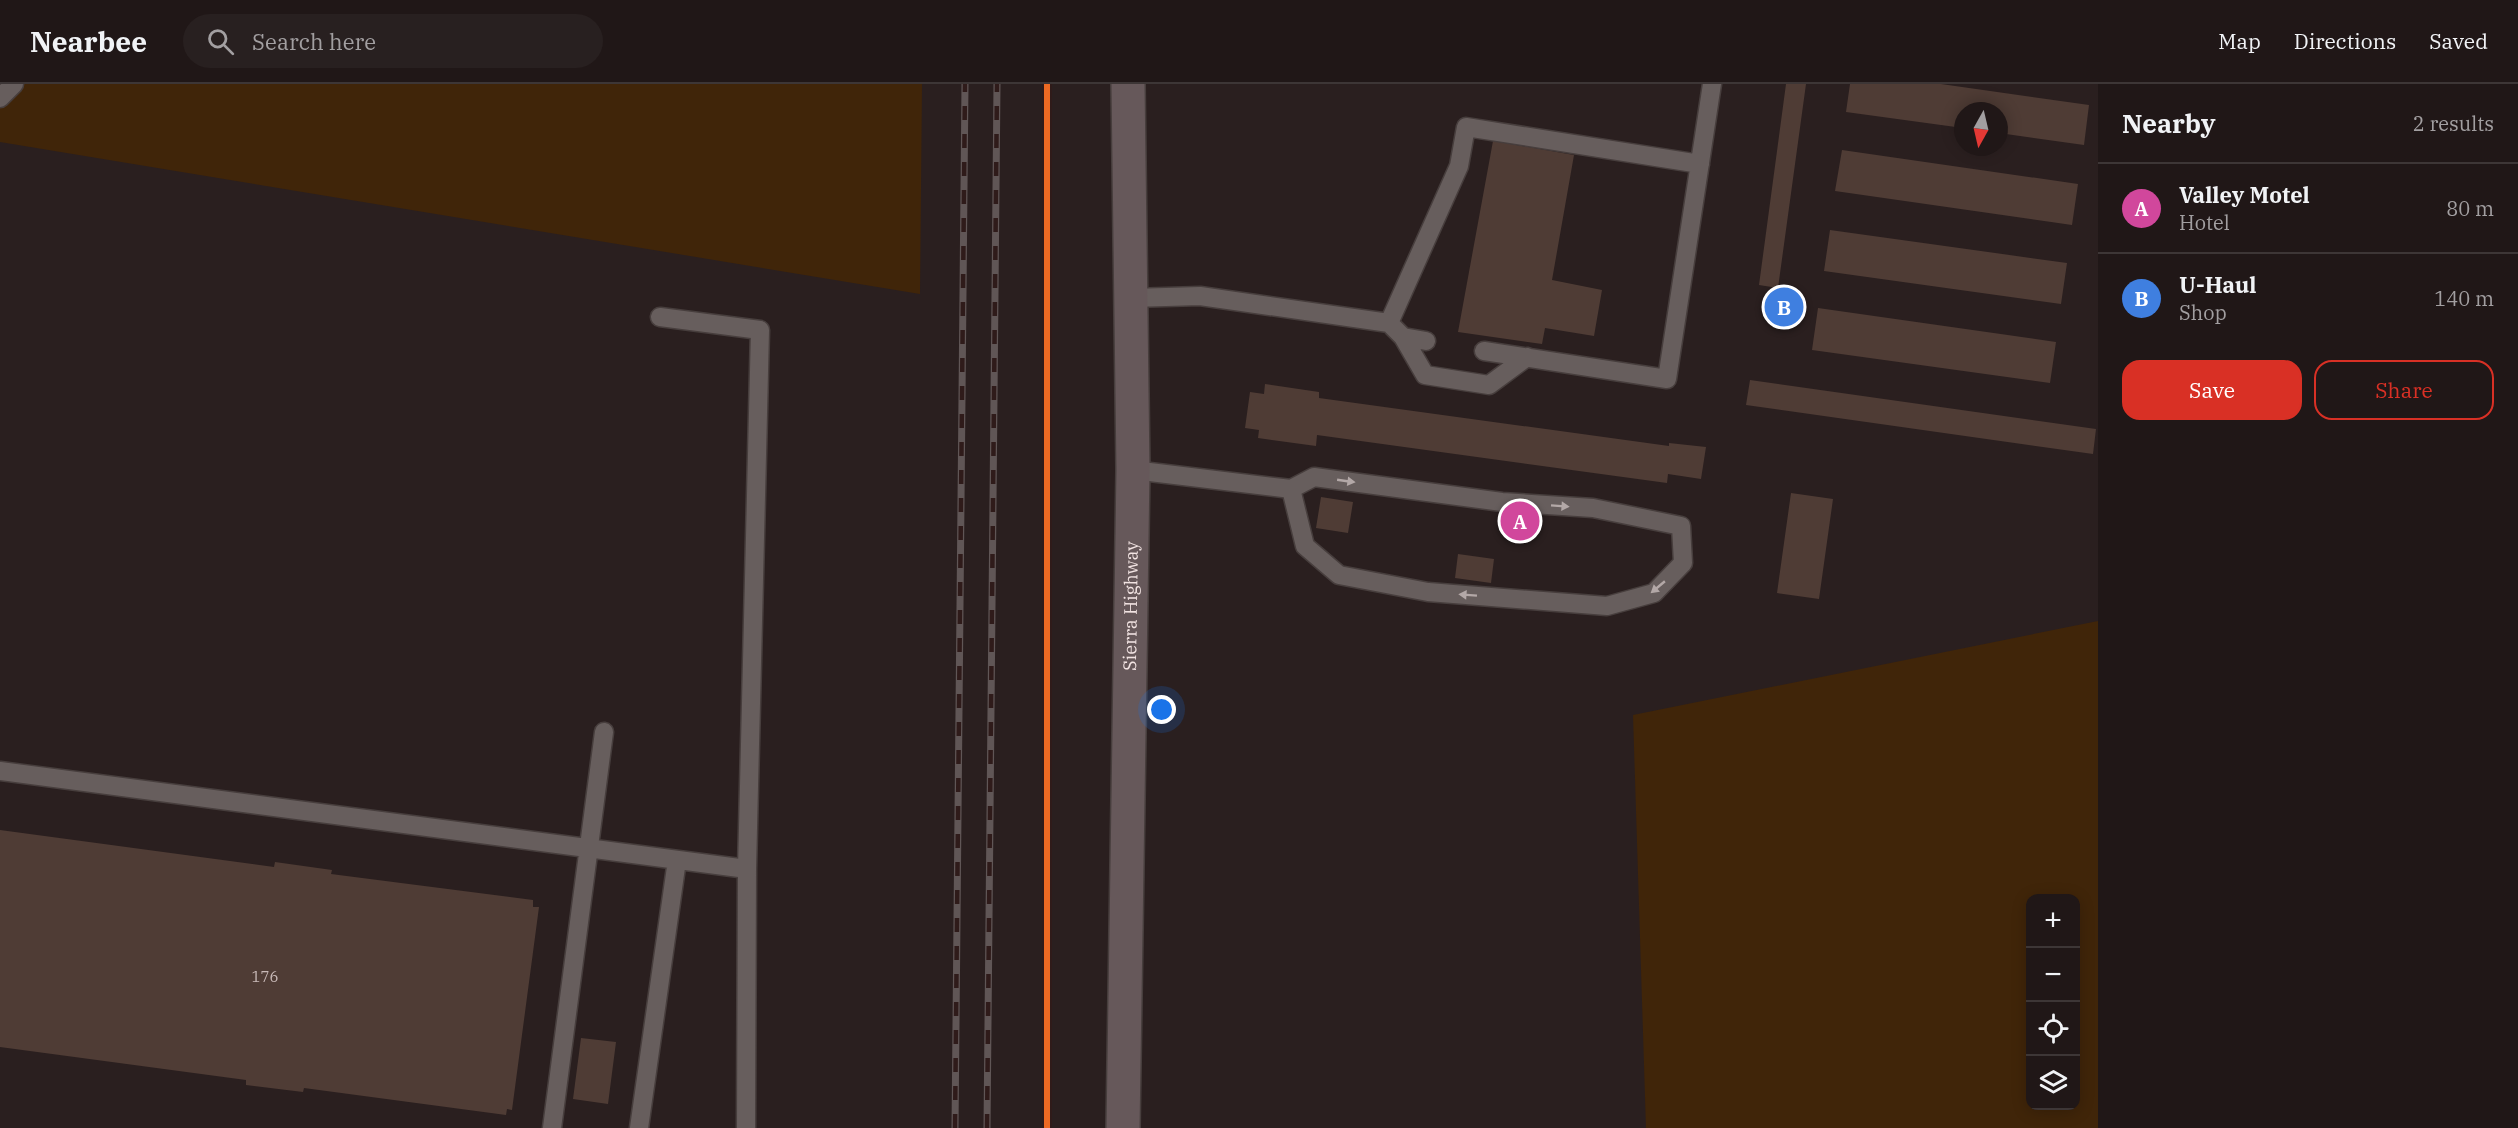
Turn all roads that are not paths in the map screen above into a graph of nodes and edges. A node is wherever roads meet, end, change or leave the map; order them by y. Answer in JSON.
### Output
{"nodes":[{"id":1,"x":14,"y":84,"type":"edge"},
{"id":2,"x":1128,"y":84,"type":"edge"},
{"id":3,"x":1712,"y":84,"type":"edge"},
{"id":4,"x":0,"y":98,"type":"edge"},
{"id":5,"x":1700,"y":164,"type":"junction"},
{"id":6,"x":1131,"y":298,"type":"junction"},
{"id":7,"x":660,"y":318,"type":"dead end"},
{"id":8,"x":1389,"y":323,"type":"junction"},
{"id":9,"x":1403,"y":338,"type":"junction"},
{"id":10,"x":1426,"y":341,"type":"dead end"},
{"id":11,"x":1484,"y":351,"type":"dead end"},
{"id":12,"x":1527,"y":357,"type":"junction"},
{"id":13,"x":1133,"y":470,"type":"junction"},
{"id":14,"x":1291,"y":489,"type":"junction"},
{"id":15,"x":604,"y":732,"type":"dead end"},
{"id":16,"x":0,"y":771,"type":"edge"},
{"id":17,"x":589,"y":849,"type":"junction"},
{"id":18,"x":677,"y":860,"type":"junction"},
{"id":19,"x":747,"y":869,"type":"junction"},
{"id":20,"x":552,"y":1128,"type":"edge"},
{"id":21,"x":639,"y":1128,"type":"edge"},
{"id":22,"x":746,"y":1128,"type":"edge"},
{"id":23,"x":1123,"y":1128,"type":"edge"}],
"edges":[{"from":1,"to":4,"type":"lane"},
{"from":2,"to":6,"type":"main road","name":"Sierra Highway"},
{"from":3,"to":5,"type":"lane"},
{"from":5,"to":8,"type":"lane"},
{"from":5,"to":12,"type":"lane"},
{"from":6,"to":8,"type":"lane"},
{"from":6,"to":13,"type":"main road","name":"Sierra Highway"},
{"from":7,"to":19,"type":"lane"},
{"from":8,"to":9,"type":"lane"},
{"from":9,"to":10,"type":"lane"},
{"from":9,"to":12,"type":"lane"},
{"from":11,"to":12,"type":"lane"},
{"from":13,"to":14,"type":"lane"},
{"from":13,"to":23,"type":"main road","name":"Sierra Highway"},
{"from":14,"to":14,"type":"lane","one_way":true},
{"from":15,"to":17,"type":"lane"},
{"from":16,"to":17,"type":"lane"},
{"from":17,"to":18,"type":"lane"},
{"from":17,"to":20,"type":"lane"},
{"from":18,"to":19,"type":"lane"},
{"from":18,"to":21,"type":"lane"},
{"from":19,"to":22,"type":"lane"}]}
